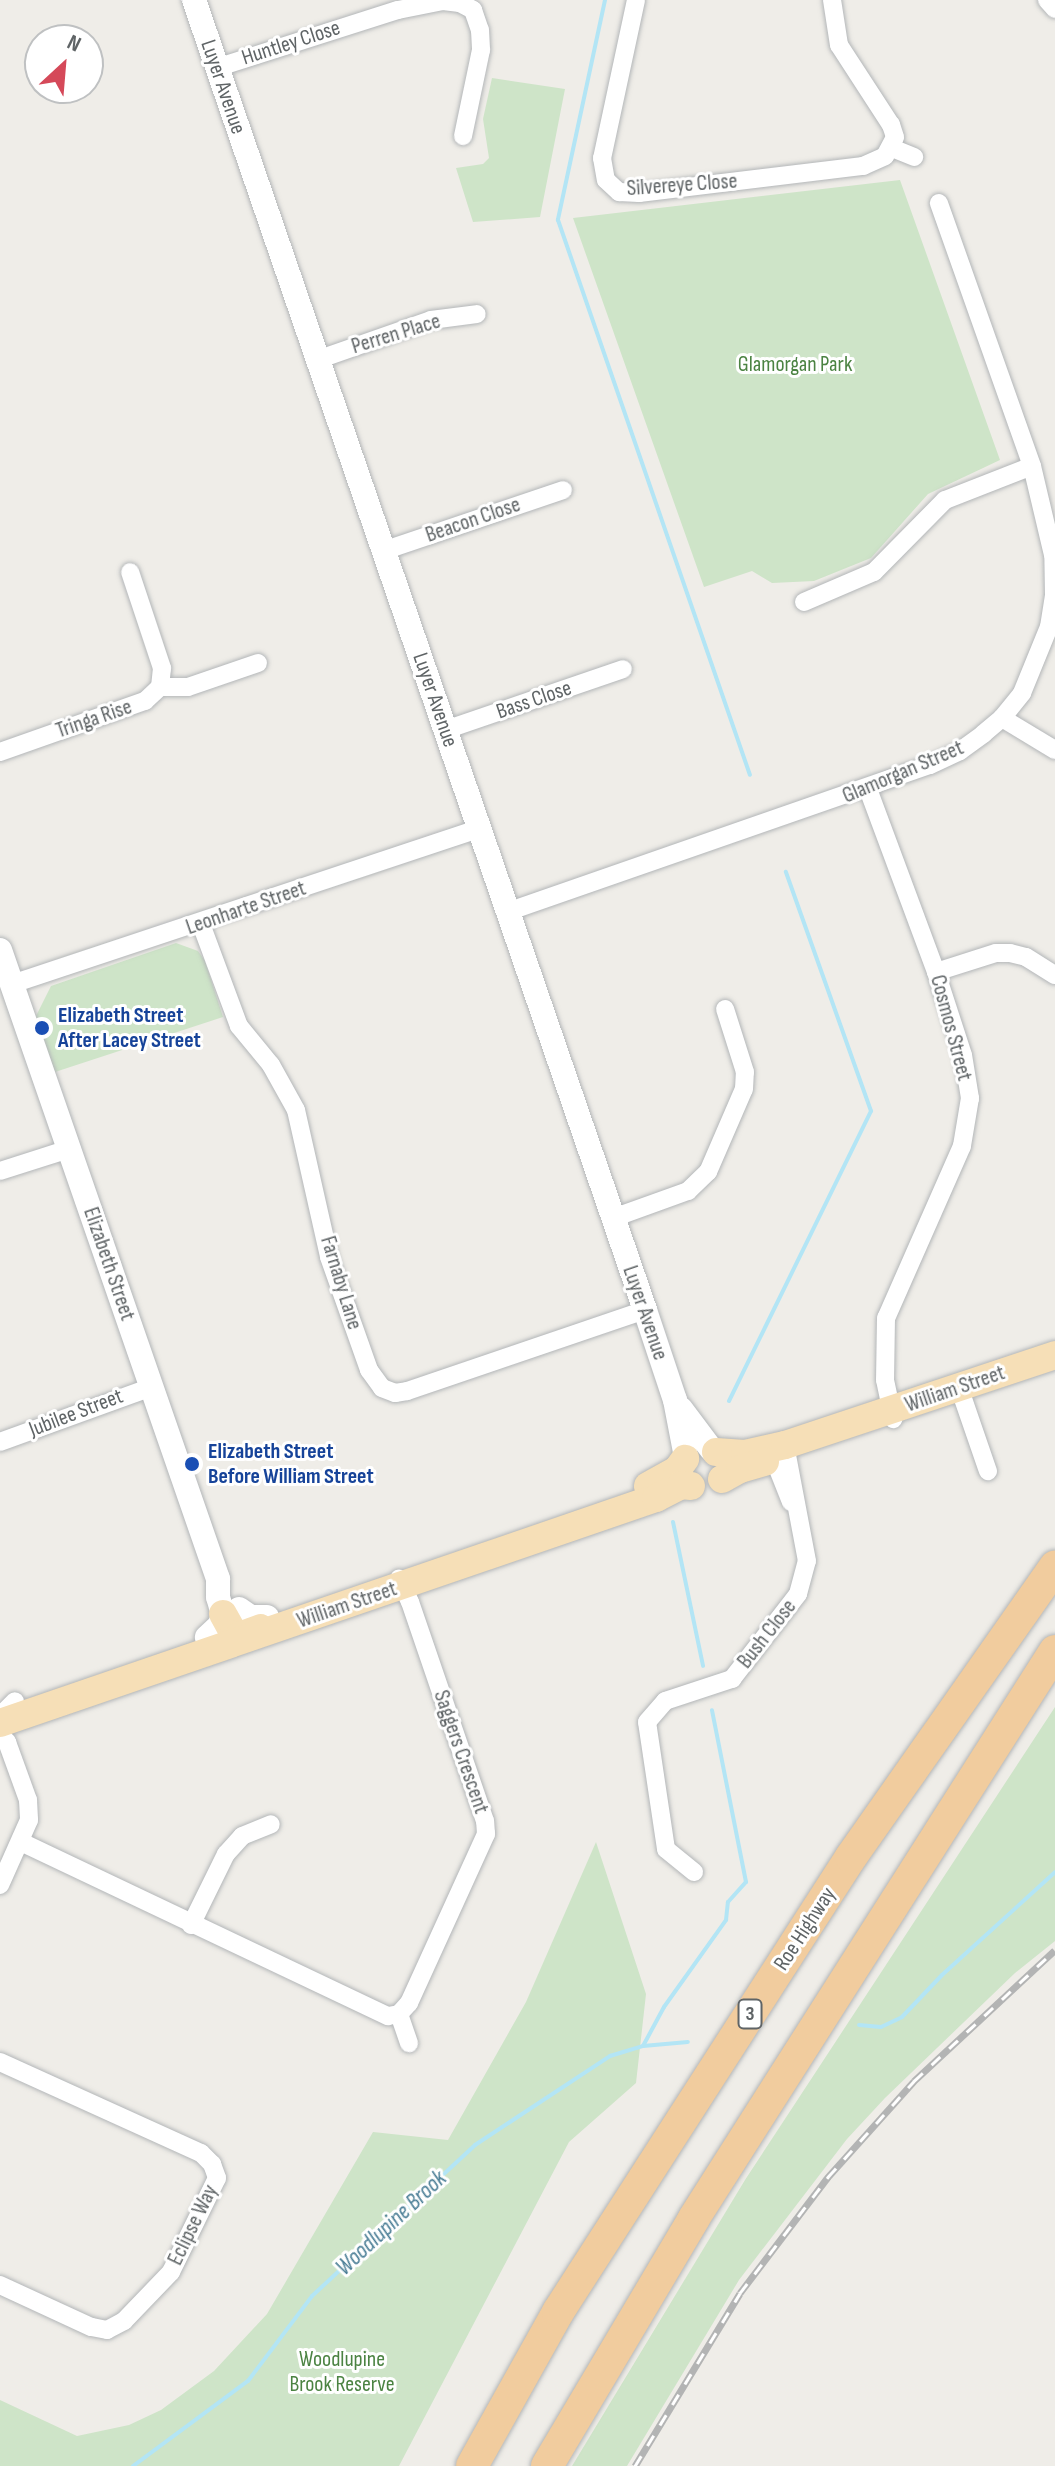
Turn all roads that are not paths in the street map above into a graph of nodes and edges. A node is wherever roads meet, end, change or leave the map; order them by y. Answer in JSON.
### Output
{"nodes":[{"id":1,"x":194,"y":0,"type":"edge"},
{"id":2,"x":636,"y":0,"type":"edge"},
{"id":3,"x":832,"y":0,"type":"edge"},
{"id":4,"x":216,"y":68,"type":"junction"},
{"id":5,"x":463,"y":136,"type":"dead end"},
{"id":6,"x":892,"y":148,"type":"junction"},
{"id":7,"x":914,"y":157,"type":"dead end"},
{"id":8,"x":939,"y":203,"type":"dead end"},
{"id":9,"x":477,"y":314,"type":"dead end"},
{"id":10,"x":317,"y":360,"type":"junction"},
{"id":11,"x":1032,"y":466,"type":"junction"},
{"id":12,"x":563,"y":490,"type":"dead end"},
{"id":13,"x":383,"y":551,"type":"junction"},
{"id":14,"x":130,"y":572,"type":"dead end"},
{"id":15,"x":804,"y":602,"type":"dead end"},
{"id":16,"x":258,"y":663,"type":"dead end"},
{"id":17,"x":623,"y":669,"type":"dead end"},
{"id":18,"x":160,"y":687,"type":"junction"},
{"id":19,"x":1002,"y":718,"type":"junction"},
{"id":20,"x":445,"y":730,"type":"junction"},
{"id":21,"x":1055,"y":750,"type":"edge"},
{"id":22,"x":0,"y":752,"type":"edge"},
{"id":23,"x":868,"y":789,"type":"junction"},
{"id":24,"x":479,"y":829,"type":"junction"},
{"id":25,"x":507,"y":912,"type":"junction"},
{"id":26,"x":201,"y":924,"type":"junction"},
{"id":27,"x":0,"y":950,"type":"edge"},
{"id":28,"x":936,"y":972,"type":"junction"},
{"id":29,"x":1055,"y":975,"type":"edge"},
{"id":30,"x":12,"y":984,"type":"junction"},
{"id":31,"x":725,"y":1009,"type":"dead end"},
{"id":32,"x":69,"y":1149,"type":"junction"},
{"id":33,"x":0,"y":1171,"type":"edge"},
{"id":34,"x":613,"y":1218,"type":"junction"},
{"id":35,"x":645,"y":1310,"type":"junction"},
{"id":36,"x":1055,"y":1355,"type":"edge"},
{"id":37,"x":1055,"y":1368,"type":"edge"},
{"id":38,"x":152,"y":1387,"type":"junction"},
{"id":39,"x":961,"y":1393,"type":"junction"},
{"id":40,"x":900,"y":1414,"type":"junction"},
{"id":41,"x":0,"y":1442,"type":"edge"},
{"id":42,"x":779,"y":1453,"type":"junction"},
{"id":43,"x":698,"y":1461,"type":"junction"},
{"id":44,"x":988,"y":1471,"type":"dead end"},
{"id":45,"x":1055,"y":1567,"type":"edge"},
{"id":46,"x":400,"y":1580,"type":"junction"},
{"id":47,"x":227,"y":1628,"type":"junction"},
{"id":48,"x":1055,"y":1651,"type":"edge"},
{"id":49,"x":7,"y":1720,"type":"edge"},
{"id":50,"x":271,"y":1824,"type":"dead end"},
{"id":51,"x":21,"y":1842,"type":"junction"},
{"id":52,"x":694,"y":1872,"type":"dead end"},
{"id":53,"x":0,"y":1885,"type":"edge"},
{"id":54,"x":191,"y":1925,"type":"junction"},
{"id":55,"x":399,"y":2014,"type":"junction"},
{"id":56,"x":409,"y":2043,"type":"dead end"},
{"id":57,"x":0,"y":2062,"type":"edge"},
{"id":58,"x":0,"y":2285,"type":"edge"},
{"id":59,"x":472,"y":2466,"type":"edge"},
{"id":60,"x":547,"y":2466,"type":"edge"}],
"edges":[{"from":1,"to":4,"type":"street","name":"Luyer Avenue"},
{"from":2,"to":6,"type":"street","name":"Silvereye Close"},
{"from":3,"to":6,"type":"street"},
{"from":4,"to":5,"type":"street","name":"Huntley Close"},
{"from":4,"to":10,"type":"street","name":"Luyer Avenue"},
{"from":6,"to":7,"type":"street"},
{"from":8,"to":11,"type":"street","name":"Glamorgan Street"},
{"from":9,"to":10,"type":"street","name":"Perren Place"},
{"from":10,"to":13,"type":"street","name":"Luyer Avenue"},
{"from":11,"to":15,"type":"street"},
{"from":11,"to":19,"type":"street","name":"Glamorgan Street"},
{"from":12,"to":13,"type":"street","name":"Beacon Close"},
{"from":13,"to":20,"type":"street","name":"Luyer Avenue"},
{"from":14,"to":18,"type":"street"},
{"from":16,"to":18,"type":"street"},
{"from":17,"to":20,"type":"street","name":"Bass Close"},
{"from":18,"to":22,"type":"street","name":"Tringa Rise"},
{"from":19,"to":21,"type":"street"},
{"from":19,"to":23,"type":"street","name":"Glamorgan Street"},
{"from":20,"to":24,"type":"street","name":"Luyer Avenue"},
{"from":23,"to":25,"type":"street","name":"Glamorgan Street"},
{"from":23,"to":28,"type":"street","name":"Cosmos Street"},
{"from":24,"to":25,"type":"street","name":"Luyer Avenue"},
{"from":24,"to":26,"type":"street","name":"Leonharte Street"},
{"from":25,"to":34,"type":"street","name":"Luyer Avenue"},
{"from":26,"to":30,"type":"street","name":"Leonharte Street"},
{"from":26,"to":35,"type":"street","name":"Farnaby Lane"},
{"from":27,"to":30,"type":"street","name":"Elizabeth Street"},
{"from":28,"to":29,"type":"street"},
{"from":28,"to":40,"type":"street","name":"Cosmos Street"},
{"from":30,"to":32,"type":"street","name":"Elizabeth Street"},
{"from":31,"to":34,"type":"street"},
{"from":32,"to":33,"type":"street"},
{"from":32,"to":38,"type":"street","name":"Elizabeth Street"},
{"from":34,"to":35,"type":"street","name":"Luyer Avenue"},
{"from":35,"to":43,"type":"street","name":"Luyer Avenue"},
{"from":36,"to":39,"type":"main road","name":"William Street"},
{"from":37,"to":39,"type":"main road","name":"William Street"},
{"from":38,"to":41,"type":"street","name":"Jubilee Street"},
{"from":38,"to":47,"type":"street","name":"Elizabeth Street"},
{"from":39,"to":40,"type":"main road","name":"William Street"},
{"from":39,"to":44,"type":"street"},
{"from":40,"to":42,"type":"main road","name":"William Street"},
{"from":42,"to":43,"type":"main road","name":"William Street"},
{"from":42,"to":43,"type":"main road","name":"William Street"},
{"from":42,"to":52,"type":"street","name":"Bush Close"},
{"from":43,"to":46,"type":"main road","name":"William Street"},
{"from":45,"to":59,"type":"highway","name":"Roe Highway","number":"3"},
{"from":46,"to":47,"type":"main road","name":"William Street"},
{"from":46,"to":47,"type":"main road","name":"William Street"},
{"from":46,"to":55,"type":"street","name":"Saggers Crescent"},
{"from":47,"to":49,"type":"main road","name":"William Street"},
{"from":48,"to":60,"type":"highway"},
{"from":49,"to":51,"type":"street"},
{"from":50,"to":54,"type":"street"},
{"from":51,"to":53,"type":"street"},
{"from":51,"to":54,"type":"street"},
{"from":54,"to":55,"type":"street"},
{"from":55,"to":56,"type":"street"},
{"from":57,"to":58,"type":"street","name":"Eclipse Way"}]}
